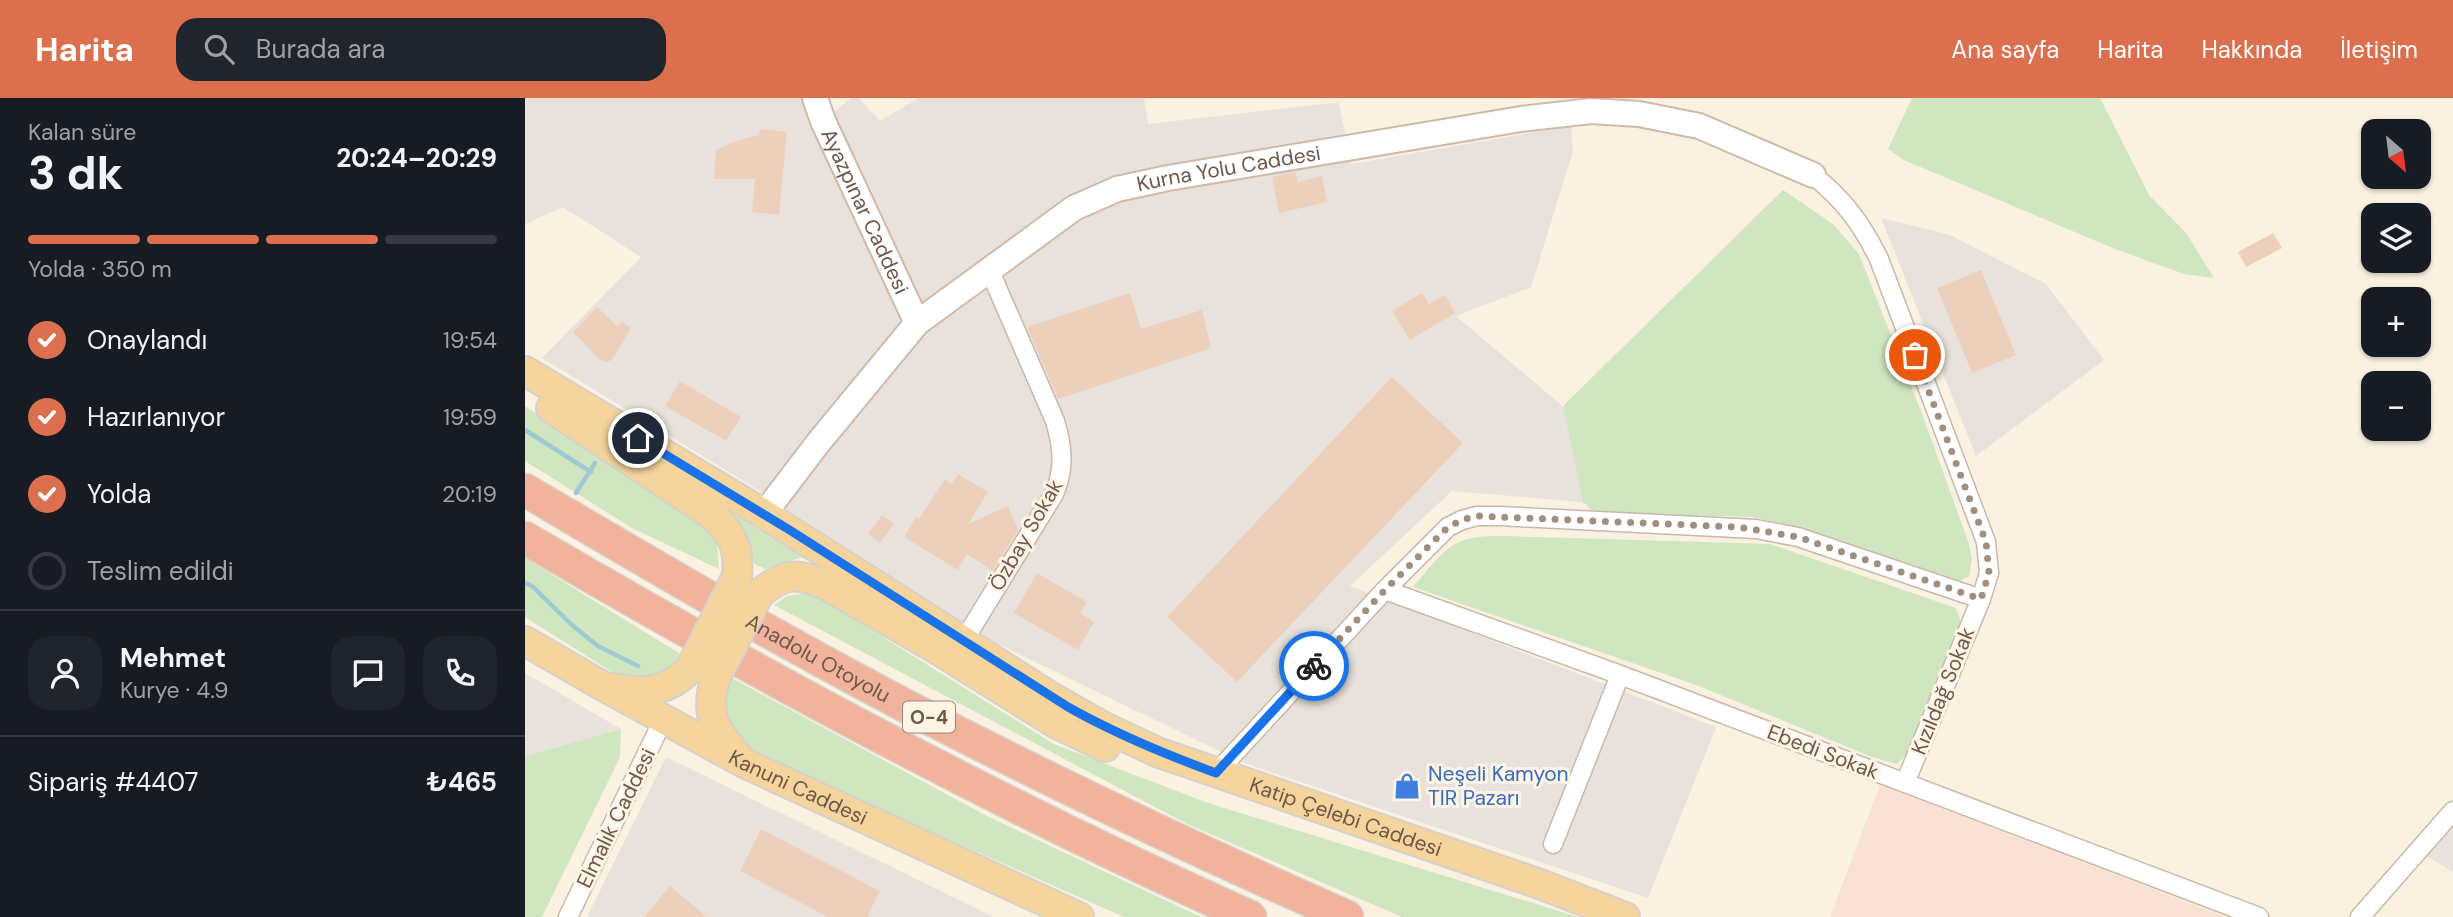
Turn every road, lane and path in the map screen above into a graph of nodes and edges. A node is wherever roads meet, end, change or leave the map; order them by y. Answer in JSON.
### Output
{"nodes":[{"id":1,"x":815,"y":98,"type":"edge"},
{"id":2,"x":1814,"y":175,"type":"joint"},
{"id":3,"x":989,"y":269,"type":"junction"},
{"id":4,"x":917,"y":323,"type":"junction"},
{"id":5,"x":527,"y":378,"type":"edge"},
{"id":6,"x":525,"y":490,"type":"edge"},
{"id":7,"x":764,"y":514,"type":"junction"},
{"id":8,"x":525,"y":537,"type":"edge"},
{"id":9,"x":1385,"y":590,"type":"junction"},
{"id":10,"x":1981,"y":599,"type":"junction"},
{"id":11,"x":964,"y":640,"type":"junction"},
{"id":12,"x":525,"y":641,"type":"edge"},
{"id":13,"x":703,"y":672,"type":"junction"},
{"id":14,"x":1620,"y":675,"type":"junction"},
{"id":15,"x":601,"y":685,"type":"junction"},
{"id":16,"x":663,"y":720,"type":"junction"},
{"id":17,"x":744,"y":763,"type":"junction"},
{"id":18,"x":1216,"y":773,"type":"junction"},
{"id":19,"x":1905,"y":783,"type":"junction"},
{"id":20,"x":2453,"y":811,"type":"edge"},
{"id":21,"x":1553,"y":844,"type":"dead end"},
{"id":22,"x":1537,"y":883,"type":"junction"},
{"id":23,"x":568,"y":917,"type":"edge"},
{"id":24,"x":1079,"y":917,"type":"edge"},
{"id":25,"x":1250,"y":917,"type":"edge"},
{"id":26,"x":1347,"y":917,"type":"edge"},
{"id":27,"x":1625,"y":917,"type":"edge"},
{"id":28,"x":2259,"y":917,"type":"edge"},
{"id":29,"x":2360,"y":917,"type":"edge"}],
"edges":[{"from":1,"to":4,"type":"street","name":"Ayazpınar Caddesi"},
{"from":2,"to":3,"type":"street","name":"Kurna Yolu Caddesi"},
{"from":2,"to":10,"type":"street","name":"Kızıldağ Sokak"},
{"from":3,"to":4,"type":"street","name":"Kurna Yolu Caddesi"},
{"from":3,"to":11,"type":"street","name":"Özbay Sokak"},
{"from":4,"to":7,"type":"street","name":"Kurna Yolu Caddesi"},
{"from":5,"to":7,"type":"main road","name":"Katip Çelebi Caddesi"},
{"from":5,"to":13,"type":"main road","bridge":true},
{"from":6,"to":26,"type":"highway","name":"Anadolu Otoyolu","number":"O-4"},
{"from":7,"to":11,"type":"main road","name":"Katip Çelebi Caddesi"},
{"from":8,"to":25,"type":"highway","name":"Anadolu Otoyolu","number":"O-4"},
{"from":9,"to":10,"type":"street"},
{"from":9,"to":14,"type":"street","name":"Ebedi Sokak"},
{"from":9,"to":18,"type":"street"},
{"from":10,"to":19,"type":"street","name":"Kızıldağ Sokak"},
{"from":11,"to":18,"type":"main road","name":"Katip Çelebi Caddesi"},
{"from":12,"to":15,"type":"main road","name":"Kanuni Caddesi"},
{"from":13,"to":15,"type":"main road"},
{"from":13,"to":17,"type":"main road"},
{"from":13,"to":22,"type":"main road","bridge":true},
{"from":14,"to":19,"type":"street","name":"Ebedi Sokak"},
{"from":14,"to":21,"type":"street"},
{"from":15,"to":16,"type":"main road","name":"Kanuni Caddesi"},
{"from":16,"to":17,"type":"main road","name":"Kanuni Caddesi"},
{"from":16,"to":23,"type":"street","name":"Elmalık Caddesi"},
{"from":17,"to":24,"type":"main road","name":"Kanuni Caddesi"},
{"from":18,"to":22,"type":"main road","name":"Katip Çelebi Caddesi"},
{"from":19,"to":28,"type":"street","name":"Ebedi Sokak"},
{"from":20,"to":29,"type":"street"},
{"from":22,"to":27,"type":"main road","name":"Katip Çelebi Caddesi"}]}
